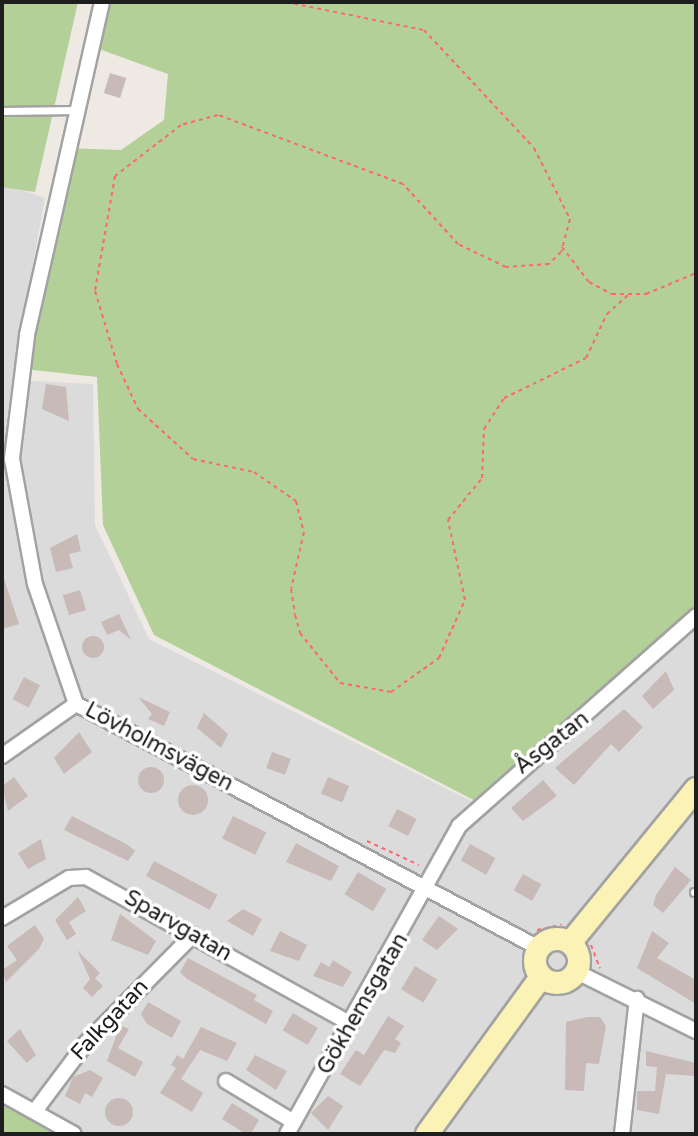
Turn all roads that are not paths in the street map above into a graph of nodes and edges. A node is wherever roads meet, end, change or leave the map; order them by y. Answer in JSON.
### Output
{"nodes":[{"id":1,"x":102,"y":2,"type":"edge"},
{"id":2,"x":77,"y":110,"type":"junction"},
{"id":3,"x":2,"y":111,"type":"edge"},
{"id":4,"x":696,"y":616,"type":"edge"},
{"id":5,"x":76,"y":704,"type":"junction"},
{"id":6,"x":2,"y":756,"type":"edge"},
{"id":7,"x":696,"y":789,"type":"edge"},
{"id":8,"x":431,"y":879,"type":"junction"},
{"id":9,"x":2,"y":918,"type":"edge"},
{"id":10,"x":193,"y":935,"type":"junction"},
{"id":11,"x":574,"y":938,"type":"junction"},
{"id":12,"x":539,"y":948,"type":"junction"},
{"id":13,"x":577,"y":972,"type":"junction"},
{"id":14,"x":541,"y":977,"type":"junction"},
{"id":15,"x":637,"y":999,"type":"junction"},
{"id":16,"x":351,"y":1024,"type":"junction"},
{"id":17,"x":696,"y":1031,"type":"edge"},
{"id":18,"x":226,"y":1081,"type":"dead end"},
{"id":19,"x":2,"y":1094,"type":"edge"},
{"id":20,"x":35,"y":1111,"type":"junction"},
{"id":21,"x":290,"y":1128,"type":"edge"},
{"id":22,"x":74,"y":1134,"type":"edge"},
{"id":23,"x":427,"y":1134,"type":"edge"},
{"id":24,"x":622,"y":1134,"type":"edge"}],
"edges":[{"from":1,"to":2,"type":"street","name":"Lövholmsvägen"},
{"from":2,"to":3,"type":"lane"},
{"from":2,"to":5,"type":"street","name":"Lövholmsvägen"},
{"from":4,"to":8,"type":"street","name":"Åsgatan"},
{"from":5,"to":6,"type":"street"},
{"from":5,"to":8,"type":"street","name":"Lövholmsvägen"},
{"from":7,"to":11,"type":"street"},
{"from":8,"to":12,"type":"street","name":"Lövholmsvägen"},
{"from":8,"to":16,"type":"street","name":"Gökhemsgatan"},
{"from":9,"to":10,"type":"street","name":"Sparvgatan"},
{"from":10,"to":16,"type":"street","name":"Sparvgatan"},
{"from":10,"to":20,"type":"street","name":"Falkgatan"},
{"from":11,"to":12,"type":"street"},
{"from":11,"to":13,"type":"street"},
{"from":12,"to":14,"type":"street"},
{"from":13,"to":14,"type":"street"},
{"from":13,"to":15,"type":"street"},
{"from":14,"to":23,"type":"street"},
{"from":15,"to":17,"type":"street"},
{"from":15,"to":24,"type":"street"},
{"from":16,"to":21,"type":"street","name":"Gökhemsgatan"},
{"from":18,"to":21,"type":"street","name":"Gökhemsgatan"},
{"from":19,"to":20,"type":"street"},
{"from":20,"to":22,"type":"street"}]}
